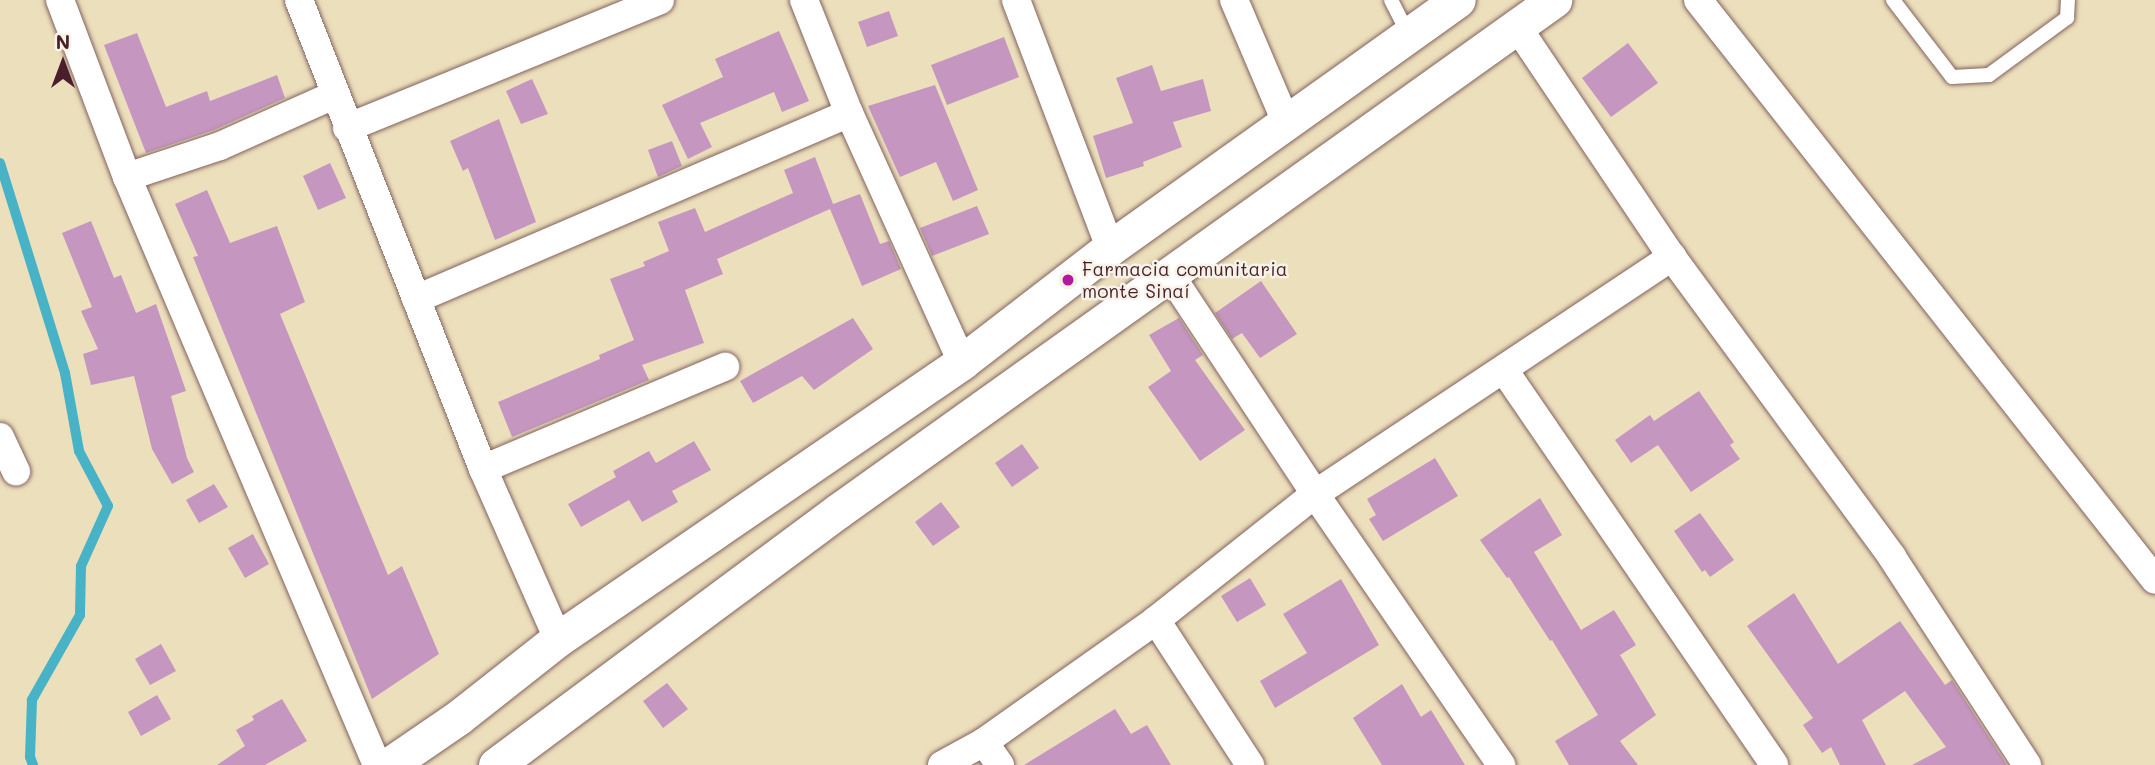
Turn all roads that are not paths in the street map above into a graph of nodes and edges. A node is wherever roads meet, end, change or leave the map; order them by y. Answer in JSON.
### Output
{"nodes":[{"id":1,"x":60,"y":0,"type":"edge"},
{"id":2,"x":299,"y":0,"type":"edge"},
{"id":3,"x":660,"y":0,"type":"edge"},
{"id":4,"x":804,"y":0,"type":"edge"},
{"id":5,"x":1016,"y":0,"type":"edge"},
{"id":6,"x":1234,"y":0,"type":"edge"},
{"id":7,"x":1391,"y":0,"type":"edge"},
{"id":8,"x":1458,"y":0,"type":"edge"},
{"id":9,"x":1554,"y":0,"type":"edge"},
{"id":10,"x":1698,"y":0,"type":"edge"},
{"id":11,"x":1893,"y":0,"type":"edge"},
{"id":12,"x":2068,"y":0,"type":"edge"},
{"id":13,"x":1518,"y":28,"type":"junction"},
{"id":14,"x":1409,"y":35,"type":"junction"},
{"id":15,"x":334,"y":95,"type":"junction"},
{"id":16,"x":849,"y":113,"type":"junction"},
{"id":17,"x":1286,"y":122,"type":"junction"},
{"id":18,"x":347,"y":128,"type":"junction"},
{"id":19,"x":127,"y":177,"type":"junction"},
{"id":20,"x":1110,"y":248,"type":"junction"},
{"id":21,"x":1672,"y":257,"type":"junction"},
{"id":22,"x":1169,"y":273,"type":"junction"},
{"id":23,"x":416,"y":299,"type":"junction"},
{"id":24,"x":962,"y":362,"type":"junction"},
{"id":25,"x":725,"y":367,"type":"dead end"},
{"id":26,"x":1504,"y":370,"type":"junction"},
{"id":27,"x":0,"y":437,"type":"edge"},
{"id":28,"x":483,"y":469,"type":"junction"},
{"id":29,"x":16,"y":472,"type":"dead end"},
{"id":30,"x":1315,"y":494,"type":"junction"},
{"id":31,"x":2155,"y":580,"type":"edge"},
{"id":32,"x":1156,"y":620,"type":"junction"},
{"id":33,"x":558,"y":639,"type":"junction"},
{"id":34,"x":984,"y":742,"type":"junction"},
{"id":35,"x":498,"y":764,"type":"edge"},
{"id":36,"x":377,"y":765,"type":"edge"},
{"id":37,"x":389,"y":765,"type":"edge"},
{"id":38,"x":942,"y":765,"type":"edge"},
{"id":39,"x":1000,"y":765,"type":"edge"},
{"id":40,"x":1250,"y":765,"type":"edge"},
{"id":41,"x":1502,"y":765,"type":"edge"},
{"id":42,"x":1774,"y":765,"type":"edge"},
{"id":43,"x":2027,"y":765,"type":"edge"}],
"edges":[{"from":1,"to":19,"type":"street"},
{"from":2,"to":15,"type":"street"},
{"from":3,"to":18,"type":"street"},
{"from":4,"to":16,"type":"street"},
{"from":5,"to":20,"type":"street"},
{"from":6,"to":17,"type":"street"},
{"from":7,"to":14,"type":"lane"},
{"from":8,"to":14,"type":"street"},
{"from":9,"to":13,"type":"street"},
{"from":10,"to":31,"type":"street"},
{"from":11,"to":12,"type":"lane"},
{"from":13,"to":21,"type":"street"},
{"from":13,"to":22,"type":"street"},
{"from":14,"to":17,"type":"street"},
{"from":15,"to":18,"type":"street"},
{"from":15,"to":19,"type":"street"},
{"from":16,"to":23,"type":"street"},
{"from":16,"to":24,"type":"street"},
{"from":17,"to":20,"type":"street"},
{"from":18,"to":23,"type":"street"},
{"from":19,"to":36,"type":"street"},
{"from":20,"to":24,"type":"street"},
{"from":21,"to":26,"type":"street"},
{"from":21,"to":43,"type":"street"},
{"from":22,"to":30,"type":"street"},
{"from":22,"to":35,"type":"street"},
{"from":23,"to":28,"type":"street"},
{"from":24,"to":33,"type":"street"},
{"from":25,"to":28,"type":"street"},
{"from":26,"to":30,"type":"street"},
{"from":26,"to":42,"type":"street"},
{"from":27,"to":29,"type":"street"},
{"from":28,"to":33,"type":"street"},
{"from":30,"to":32,"type":"street"},
{"from":30,"to":41,"type":"street"},
{"from":32,"to":34,"type":"street"},
{"from":32,"to":40,"type":"street"},
{"from":33,"to":37,"type":"street"},
{"from":34,"to":38,"type":"street"},
{"from":34,"to":39,"type":"street"}]}
